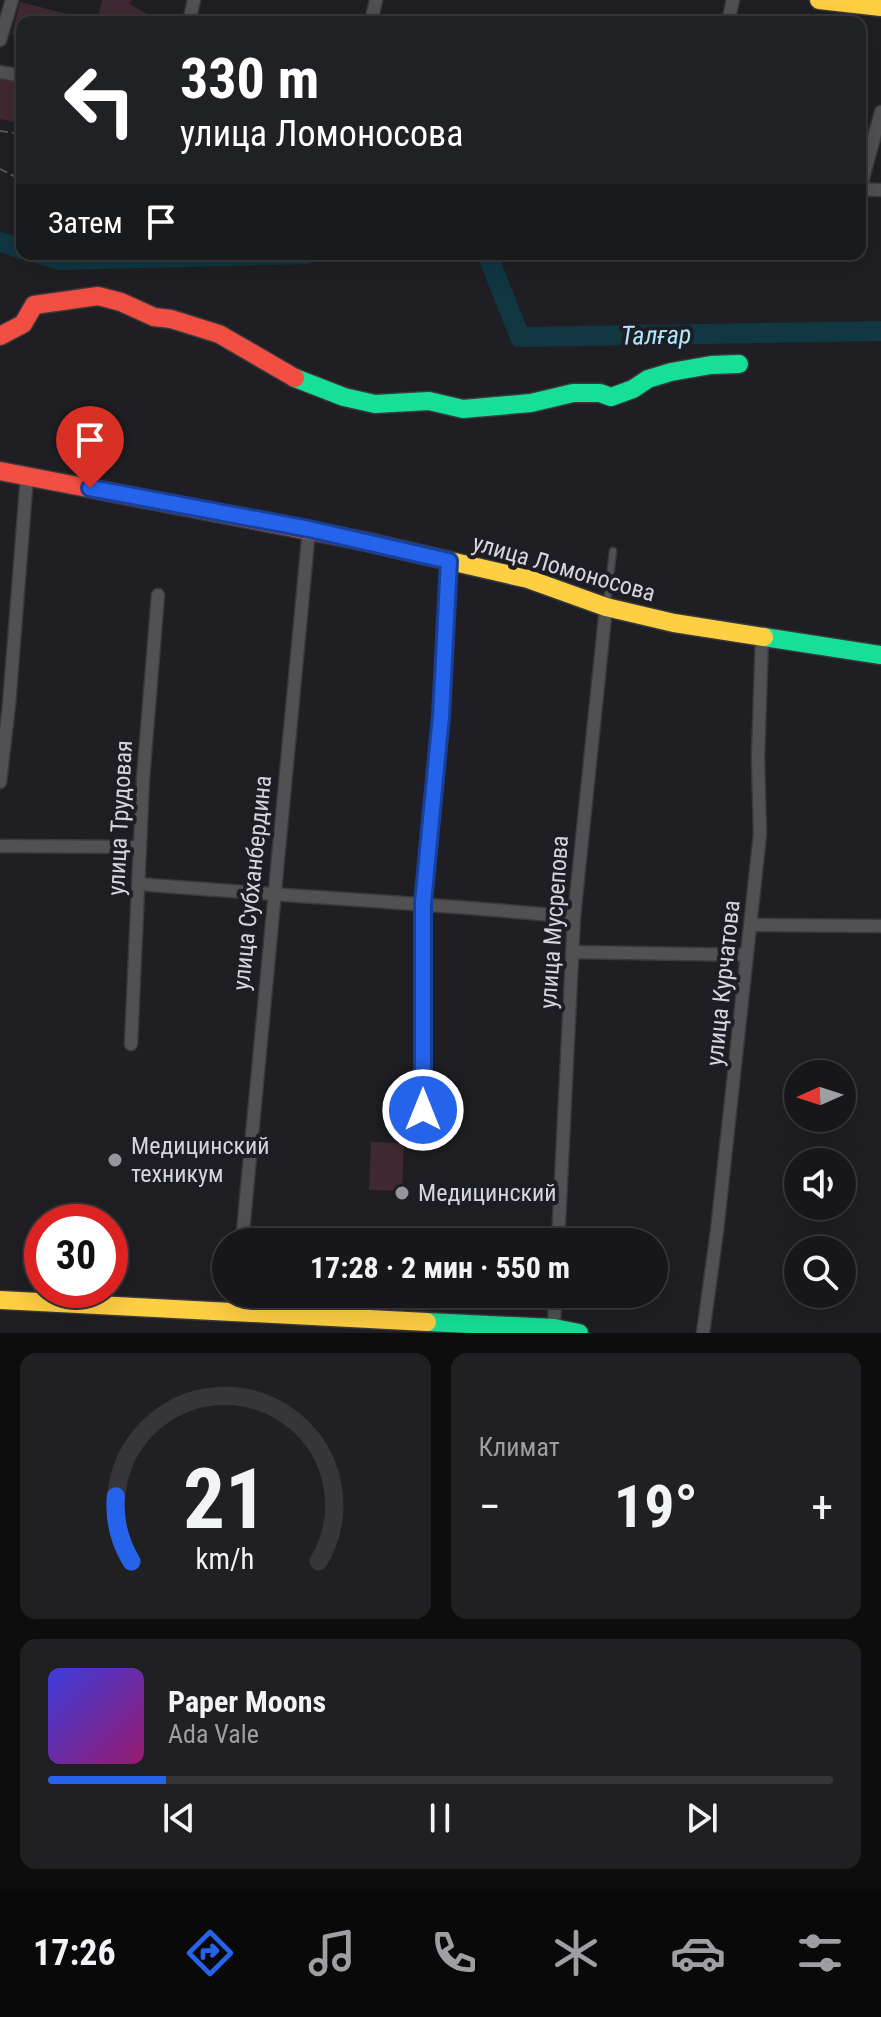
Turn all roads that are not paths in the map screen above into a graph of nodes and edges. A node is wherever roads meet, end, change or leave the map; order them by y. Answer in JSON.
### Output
{"nodes":[{"id":1,"x":12,"y":0,"type":"edge"},
{"id":2,"x":819,"y":0,"type":"edge"},
{"id":3,"x":881,"y":7,"type":"edge"},
{"id":4,"x":0,"y":40,"type":"edge"},
{"id":5,"x":881,"y":112,"type":"edge"},
{"id":6,"x":866,"y":167,"type":"edge"},
{"id":7,"x":0,"y":336,"type":"edge"},
{"id":8,"x":739,"y":364,"type":"dead end"},
{"id":9,"x":0,"y":471,"type":"edge"},
{"id":10,"x":27,"y":476,"type":"junction"},
{"id":11,"x":309,"y":529,"type":"junction"},
{"id":12,"x":613,"y":551,"type":"dead end"},
{"id":13,"x":449,"y":561,"type":"junction"},
{"id":14,"x":158,"y":595,"type":"dead end"},
{"id":15,"x":606,"y":607,"type":"junction"},
{"id":16,"x":762,"y":636,"type":"junction"},
{"id":17,"x":881,"y":655,"type":"edge"},
{"id":18,"x":0,"y":782,"type":"edge"},
{"id":19,"x":0,"y":846,"type":"edge"},
{"id":20,"x":140,"y":847,"type":"junction"},
{"id":21,"x":139,"y":884,"type":"junction"},
{"id":22,"x":273,"y":895,"type":"junction"},
{"id":23,"x":423,"y":903,"type":"junction"},
{"id":24,"x":574,"y":917,"type":"junction"},
{"id":25,"x":752,"y":925,"type":"junction"},
{"id":26,"x":881,"y":926,"type":"edge"},
{"id":27,"x":572,"y":952,"type":"junction"},
{"id":28,"x":747,"y":955,"type":"junction"},
{"id":29,"x":131,"y":1044,"type":"dead end"},
{"id":30,"x":423,"y":1110,"type":"dead end"},
{"id":31,"x":243,"y":1228,"type":"edge"},
{"id":32,"x":559,"y":1228,"type":"edge"},
{"id":33,"x":0,"y":1300,"type":"edge"},
{"id":34,"x":212,"y":1302,"type":"edge"},
{"id":35,"x":280,"y":1308,"type":"edge"},
{"id":36,"x":555,"y":1308,"type":"edge"},
{"id":37,"x":410,"y":1326,"type":"edge"},
{"id":38,"x":554,"y":1328,"type":"junction"},
{"id":39,"x":579,"y":1333,"type":"edge"},
{"id":40,"x":703,"y":1333,"type":"edge"}],
"edges":[{"from":1,"to":4,"type":"street"},
{"from":2,"to":3,"type":"main road"},
{"from":5,"to":6,"type":"street"},
{"from":7,"to":8,"type":"main road"},
{"from":9,"to":10,"type":"main road","name":"улица Ломоносова"},
{"from":10,"to":11,"type":"main road","name":"улица Ломоносова"},
{"from":10,"to":18,"type":"street"},
{"from":11,"to":13,"type":"main road","name":"улица Ломоносова"},
{"from":11,"to":22,"type":"street","name":"улица Субханбердина"},
{"from":12,"to":15,"type":"lane"},
{"from":13,"to":15,"type":"main road","name":"улица Ломоносова"},
{"from":13,"to":23,"type":"street"},
{"from":14,"to":20,"type":"street","name":"улица Трудовая"},
{"from":15,"to":16,"type":"main road","name":"улица Ломоносова"},
{"from":15,"to":24,"type":"street","name":"улица Мусрепова"},
{"from":16,"to":17,"type":"main road","name":"улица Ломоносова"},
{"from":16,"to":25,"type":"street","name":"улица Курчатова"},
{"from":19,"to":20,"type":"street"},
{"from":20,"to":21,"type":"street","name":"улица Трудовая"},
{"from":21,"to":22,"type":"street"},
{"from":21,"to":29,"type":"street","name":"улица Трудовая"},
{"from":22,"to":23,"type":"street"},
{"from":22,"to":31,"type":"street","name":"улица Субханбердина"},
{"from":23,"to":24,"type":"street"},
{"from":23,"to":30,"type":"street"},
{"from":24,"to":27,"type":"street","name":"улица Мусрепова"},
{"from":25,"to":26,"type":"street"},
{"from":25,"to":28,"type":"street","name":"улица Курчатова"},
{"from":27,"to":28,"type":"street"},
{"from":27,"to":32,"type":"street","name":"улица Мусрепова"},
{"from":28,"to":40,"type":"street","name":"улица Курчатова"},
{"from":33,"to":34,"type":"main road"},
{"from":35,"to":37,"type":"main road"},
{"from":36,"to":38,"type":"street"},
{"from":37,"to":38,"type":"main road"},
{"from":38,"to":39,"type":"main road"}]}
